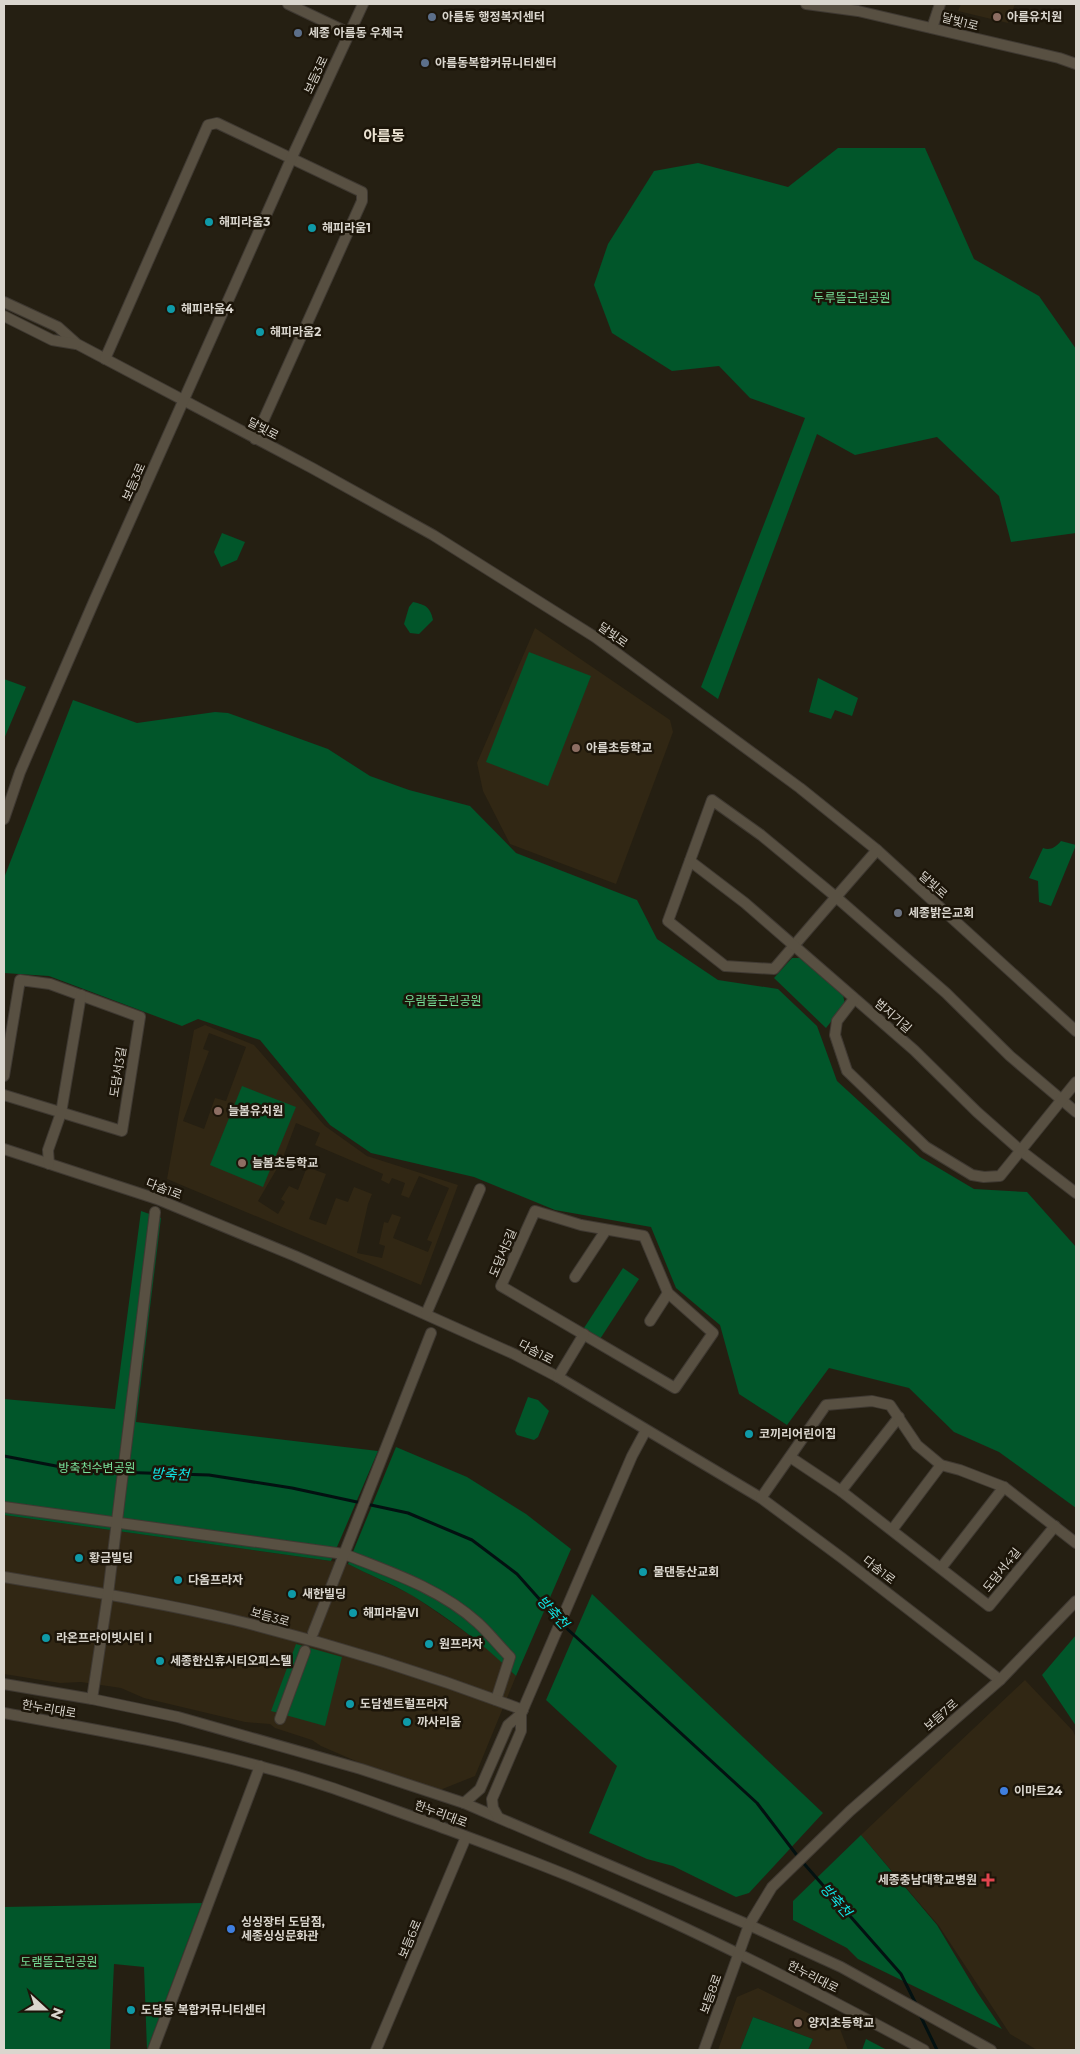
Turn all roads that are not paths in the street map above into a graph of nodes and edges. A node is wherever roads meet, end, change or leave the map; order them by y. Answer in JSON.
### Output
{"nodes":[{"id":1,"x":288,"y":4,"type":"edge"},
{"id":2,"x":363,"y":4,"type":"edge"},
{"id":3,"x":806,"y":4,"type":"edge"},
{"id":4,"x":940,"y":4,"type":"edge"},
{"id":5,"x":932,"y":28,"type":"junction"},
{"id":6,"x":350,"y":33,"type":"junction"},
{"id":7,"x":1076,"y":64,"type":"edge"},
{"id":8,"x":292,"y":157,"type":"junction"},
{"id":9,"x":4,"y":302,"type":"edge"},
{"id":10,"x":4,"y":316,"type":"edge"},
{"id":11,"x":77,"y":344,"type":"junction"},
{"id":12,"x":104,"y":359,"type":"junction"},
{"id":13,"x":184,"y":401,"type":"junction"},
{"id":14,"x":255,"y":439,"type":"junction"},
{"id":15,"x":4,"y":819,"type":"edge"},
{"id":16,"x":877,"y":850,"type":"junction"},
{"id":17,"x":690,"y":861,"type":"junction"},
{"id":18,"x":836,"y":898,"type":"junction"},
{"id":19,"x":794,"y":946,"type":"junction"},
{"id":20,"x":81,"y":996,"type":"junction"},
{"id":21,"x":854,"y":999,"type":"junction"},
{"id":22,"x":1076,"y":1031,"type":"edge"},
{"id":23,"x":4,"y":1076,"type":"edge"},
{"id":24,"x":1076,"y":1082,"type":"edge"},
{"id":25,"x":4,"y":1096,"type":"edge"},
{"id":26,"x":1061,"y":1100,"type":"junction"},
{"id":27,"x":1076,"y":1112,"type":"edge"},
{"id":28,"x":61,"y":1114,"type":"junction"},
{"id":29,"x":4,"y":1149,"type":"edge"},
{"id":30,"x":1020,"y":1150,"type":"junction"},
{"id":31,"x":49,"y":1164,"type":"junction"},
{"id":32,"x":480,"y":1189,"type":"dead end"},
{"id":33,"x":1076,"y":1193,"type":"edge"},
{"id":34,"x":155,"y":1212,"type":"dead end"},
{"id":35,"x":606,"y":1230,"type":"junction"},
{"id":36,"x":575,"y":1276,"type":"dead end"},
{"id":37,"x":668,"y":1293,"type":"junction"},
{"id":38,"x":426,"y":1314,"type":"junction"},
{"id":39,"x":650,"y":1321,"type":"dead end"},
{"id":40,"x":431,"y":1334,"type":"dead end"},
{"id":41,"x":584,"y":1334,"type":"junction"},
{"id":42,"x":558,"y":1378,"type":"junction"},
{"id":43,"x":899,"y":1417,"type":"junction"},
{"id":44,"x":646,"y":1430,"type":"junction"},
{"id":45,"x":790,"y":1457,"type":"junction"},
{"id":46,"x":941,"y":1465,"type":"junction"},
{"id":47,"x":1004,"y":1487,"type":"junction"},
{"id":48,"x":841,"y":1491,"type":"junction"},
{"id":49,"x":761,"y":1498,"type":"junction"},
{"id":50,"x":4,"y":1507,"type":"edge"},
{"id":51,"x":116,"y":1523,"type":"junction"},
{"id":52,"x":1055,"y":1526,"type":"junction"},
{"id":53,"x":892,"y":1530,"type":"junction"},
{"id":54,"x":1076,"y":1543,"type":"edge"},
{"id":55,"x":344,"y":1554,"type":"junction"},
{"id":56,"x":941,"y":1568,"type":"junction"},
{"id":57,"x":4,"y":1577,"type":"edge"},
{"id":58,"x":108,"y":1594,"type":"junction"},
{"id":59,"x":1076,"y":1601,"type":"edge"},
{"id":60,"x":313,"y":1633,"type":"dead end"},
{"id":61,"x":306,"y":1651,"type":"dead end"},
{"id":62,"x":1000,"y":1680,"type":"junction"},
{"id":63,"x":4,"y":1684,"type":"edge"},
{"id":64,"x":92,"y":1699,"type":"junction"},
{"id":65,"x":496,"y":1700,"type":"junction"},
{"id":66,"x":522,"y":1712,"type":"junction"},
{"id":67,"x":4,"y":1714,"type":"edge"},
{"id":68,"x":280,"y":1719,"type":"dead end"},
{"id":69,"x":260,"y":1766,"type":"junction"},
{"id":70,"x":464,"y":1803,"type":"junction"},
{"id":71,"x":498,"y":1817,"type":"junction"},
{"id":72,"x":466,"y":1837,"type":"junction"},
{"id":73,"x":749,"y":1925,"type":"junction"},
{"id":74,"x":740,"y":1950,"type":"junction"},
{"id":75,"x":153,"y":2050,"type":"edge"},
{"id":76,"x":376,"y":2050,"type":"edge"},
{"id":77,"x":704,"y":2050,"type":"edge"},
{"id":78,"x":924,"y":2050,"type":"edge"},
{"id":79,"x":991,"y":2050,"type":"edge"}],
"edges":[{"from":1,"to":6,"type":"street"},
{"from":2,"to":6,"type":"street","name":"보듬3로"},
{"from":3,"to":5,"type":"street","name":"달빛1로"},
{"from":4,"to":5,"type":"street"},
{"from":5,"to":7,"type":"street","name":"달빛1로"},
{"from":6,"to":8,"type":"street","name":"보듬3로"},
{"from":8,"to":12,"type":"street"},
{"from":8,"to":13,"type":"street","name":"보듬3로"},
{"from":8,"to":14,"type":"street"},
{"from":9,"to":11,"type":"street","name":"달빛로"},
{"from":10,"to":11,"type":"street","name":"달빛로"},
{"from":11,"to":12,"type":"street","name":"달빛로"},
{"from":12,"to":13,"type":"street","name":"달빛로"},
{"from":13,"to":14,"type":"street","name":"달빛로"},
{"from":13,"to":15,"type":"street","name":"보듬3로"},
{"from":14,"to":16,"type":"street","name":"달빛로"},
{"from":16,"to":18,"type":"street"},
{"from":16,"to":22,"type":"street","name":"달빛로"},
{"from":17,"to":18,"type":"street"},
{"from":17,"to":19,"type":"street","name":"범지기길"},
{"from":17,"to":19,"type":"street"},
{"from":18,"to":19,"type":"street"},
{"from":18,"to":26,"type":"street"},
{"from":19,"to":21,"type":"street","name":"범지기길"},
{"from":20,"to":23,"type":"street","name":"도담서3길"},
{"from":20,"to":28,"type":"street"},
{"from":20,"to":28,"type":"street","name":"도담서3길"},
{"from":21,"to":30,"type":"street","name":"범지기길"},
{"from":21,"to":30,"type":"street"},
{"from":24,"to":26,"type":"street"},
{"from":25,"to":28,"type":"street","name":"도담서3길"},
{"from":26,"to":27,"type":"street"},
{"from":26,"to":30,"type":"street"},
{"from":28,"to":31,"type":"street"},
{"from":29,"to":31,"type":"street","name":"다솜1로"},
{"from":30,"to":33,"type":"street","name":"범지기길"},
{"from":31,"to":38,"type":"street","name":"다솜1로"},
{"from":32,"to":38,"type":"street"},
{"from":34,"to":51,"type":"street"},
{"from":35,"to":36,"type":"street"},
{"from":35,"to":37,"type":"street","name":"도담서5길"},
{"from":35,"to":41,"type":"street","name":"도담서5길"},
{"from":37,"to":39,"type":"street"},
{"from":37,"to":41,"type":"street","name":"도담서5길"},
{"from":38,"to":42,"type":"street","name":"다솜1로"},
{"from":40,"to":55,"type":"street"},
{"from":41,"to":42,"type":"street"},
{"from":42,"to":44,"type":"street","name":"다솜1로"},
{"from":43,"to":45,"type":"street"},
{"from":43,"to":46,"type":"street"},
{"from":43,"to":48,"type":"street"},
{"from":44,"to":49,"type":"street","name":"다솜1로"},
{"from":44,"to":66,"type":"street"},
{"from":45,"to":48,"type":"street","name":"도담서4길"},
{"from":45,"to":49,"type":"street"},
{"from":46,"to":47,"type":"street"},
{"from":46,"to":53,"type":"street"},
{"from":47,"to":52,"type":"street"},
{"from":47,"to":56,"type":"street"},
{"from":48,"to":53,"type":"street","name":"도담서4길"},
{"from":49,"to":62,"type":"street","name":"다솜1로"},
{"from":50,"to":51,"type":"street"},
{"from":51,"to":55,"type":"street"},
{"from":51,"to":58,"type":"street"},
{"from":52,"to":54,"type":"street"},
{"from":52,"to":56,"type":"street","name":"도담서4길"},
{"from":53,"to":56,"type":"street","name":"도담서4길"},
{"from":55,"to":60,"type":"street"},
{"from":55,"to":65,"type":"street"},
{"from":57,"to":58,"type":"street","name":"보듬3로"},
{"from":58,"to":64,"type":"street"},
{"from":58,"to":65,"type":"street","name":"보듬3로"},
{"from":59,"to":62,"type":"street","name":"보듬7로"},
{"from":61,"to":68,"type":"street"},
{"from":62,"to":73,"type":"street","name":"보듬7로"},
{"from":63,"to":64,"type":"street","name":"한누리대로"},
{"from":64,"to":70,"type":"street","name":"한누리대로"},
{"from":65,"to":66,"type":"street","name":"보듬3로"},
{"from":66,"to":70,"type":"street"},
{"from":66,"to":71,"type":"street"},
{"from":67,"to":69,"type":"street","name":"한누리대로"},
{"from":69,"to":72,"type":"street","name":"한누리대로"},
{"from":69,"to":75,"type":"street"},
{"from":70,"to":71,"type":"street","name":"한누리대로"},
{"from":71,"to":73,"type":"street","name":"한누리대로"},
{"from":72,"to":74,"type":"street","name":"한누리대로"},
{"from":72,"to":76,"type":"street","name":"보듬6로"},
{"from":73,"to":74,"type":"street"},
{"from":73,"to":79,"type":"street","name":"한누리대로"},
{"from":74,"to":77,"type":"street","name":"보듬8로"},
{"from":74,"to":78,"type":"street","name":"한누리대로"}]}
